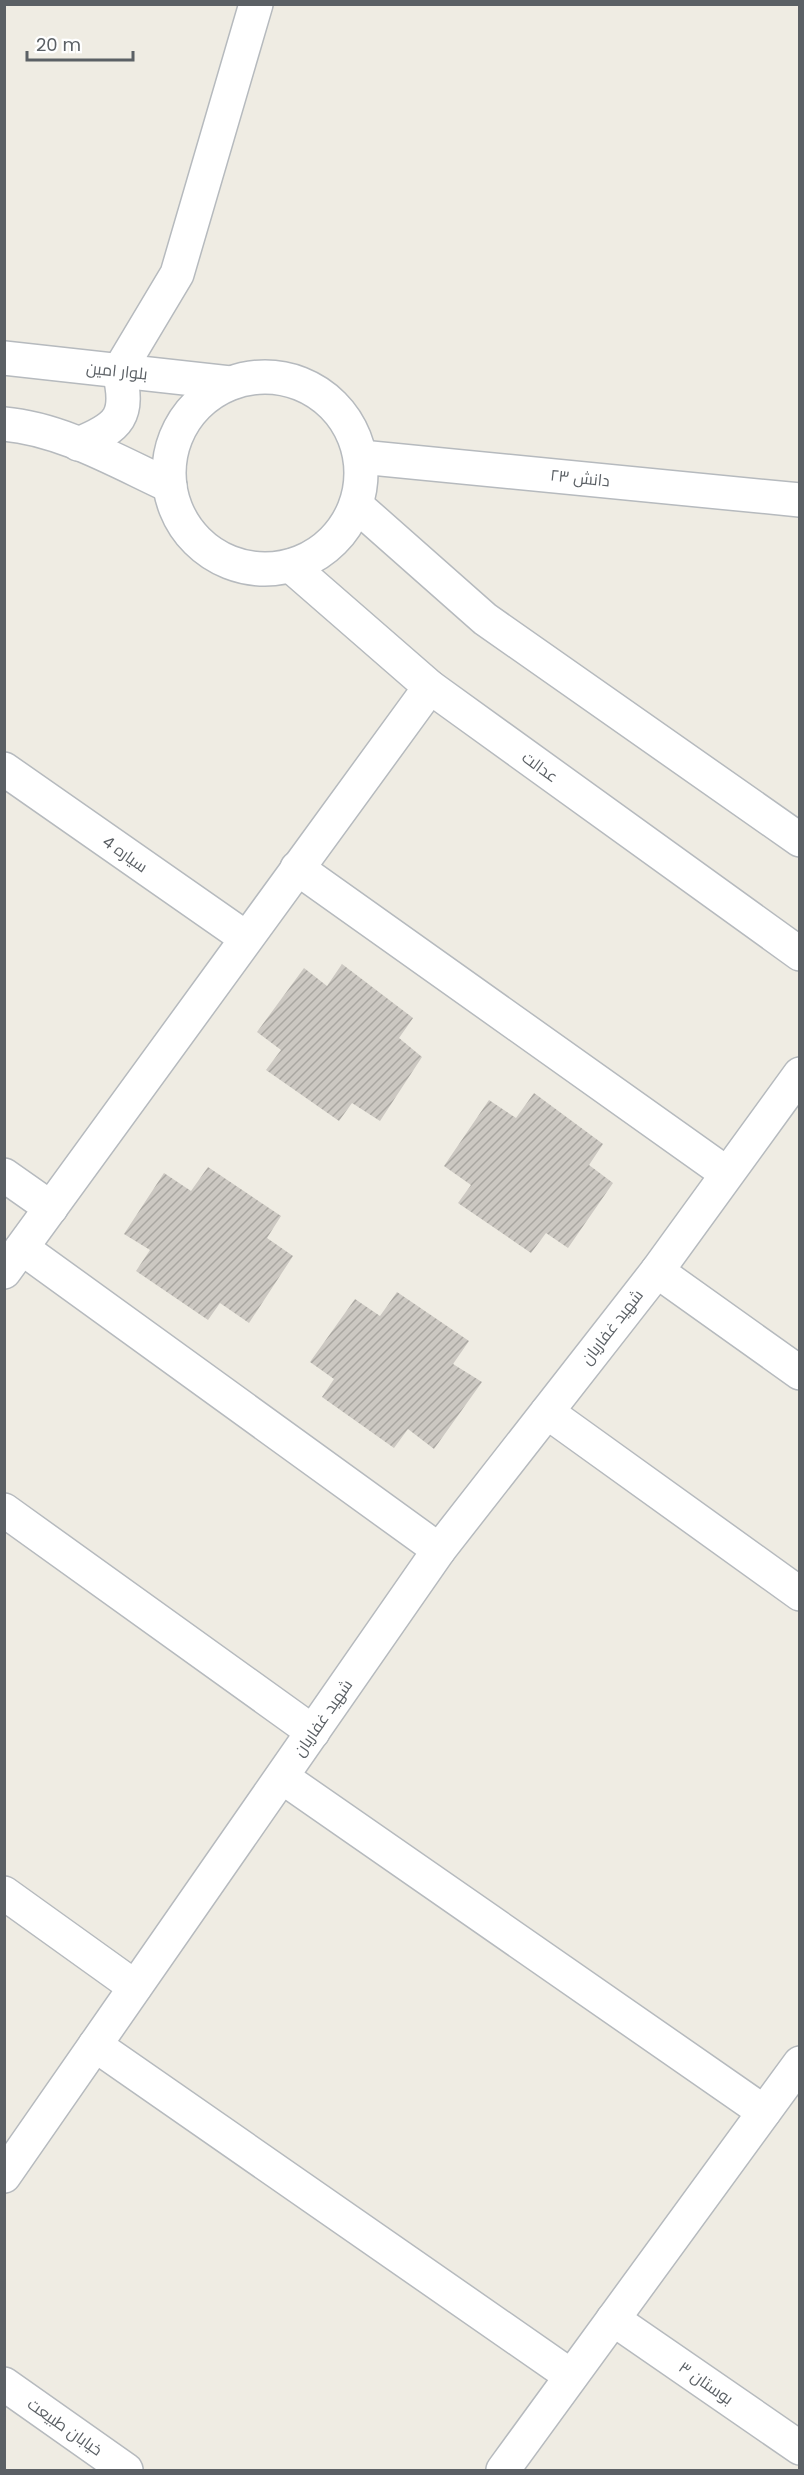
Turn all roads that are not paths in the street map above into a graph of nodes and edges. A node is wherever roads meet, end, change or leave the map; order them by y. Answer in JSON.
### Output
{"nodes":[{"id":1,"x":256,"y":4,"type":"edge"},
{"id":2,"x":4,"y":358,"type":"edge"},
{"id":3,"x":119,"y":371,"type":"junction"},
{"id":4,"x":230,"y":383,"type":"junction"},
{"id":5,"x":4,"y":424,"type":"edge"},
{"id":6,"x":78,"y":444,"type":"junction"},
{"id":7,"x":361,"y":457,"type":"junction"},
{"id":8,"x":170,"y":486,"type":"junction"},
{"id":9,"x":800,"y":500,"type":"edge"},
{"id":10,"x":356,"y":505,"type":"junction"},
{"id":11,"x":291,"y":566,"type":"junction"},
{"id":12,"x":430,"y":687,"type":"junction"},
{"id":13,"x":4,"y":769,"type":"edge"},
{"id":14,"x":800,"y":840,"type":"edge"},
{"id":15,"x":297,"y":868,"type":"junction"},
{"id":16,"x":246,"y":938,"type":"junction"},
{"id":17,"x":800,"y":954,"type":"edge"},
{"id":18,"x":800,"y":1074,"type":"edge"},
{"id":19,"x":726,"y":1173,"type":"junction"},
{"id":20,"x":4,"y":1175,"type":"edge"},
{"id":21,"x":51,"y":1208,"type":"junction"},
{"id":22,"x":13,"y":1260,"type":"edge"},
{"id":23,"x":657,"y":1270,"type":"junction"},
{"id":24,"x":800,"y":1373,"type":"edge"},
{"id":25,"x":547,"y":1412,"type":"junction"},
{"id":26,"x":4,"y":1510,"type":"edge"},
{"id":27,"x":440,"y":1550,"type":"junction"},
{"id":28,"x":800,"y":1594,"type":"edge"},
{"id":29,"x":313,"y":1732,"type":"junction"},
{"id":30,"x":282,"y":1777,"type":"junction"},
{"id":31,"x":4,"y":1893,"type":"edge"},
{"id":32,"x":135,"y":1987,"type":"junction"},
{"id":33,"x":95,"y":2045,"type":"junction"},
{"id":34,"x":800,"y":2063,"type":"edge"},
{"id":35,"x":764,"y":2112,"type":"junction"},
{"id":36,"x":9,"y":2159,"type":"edge"},
{"id":37,"x":613,"y":2319,"type":"junction"},
{"id":38,"x":571,"y":2376,"type":"junction"},
{"id":39,"x":4,"y":2384,"type":"edge"},
{"id":40,"x":800,"y":2448,"type":"edge"},
{"id":41,"x":126,"y":2470,"type":"edge"},
{"id":42,"x":503,"y":2470,"type":"edge"}],
"edges":[{"from":1,"to":3,"type":"street"},
{"from":2,"to":3,"type":"street","name":"بلوار امین"},
{"from":3,"to":4,"type":"street","name":"بلوار امین"},
{"from":3,"to":6,"type":"street"},
{"from":4,"to":7,"type":"street"},
{"from":4,"to":8,"type":"street"},
{"from":5,"to":6,"type":"street"},
{"from":6,"to":8,"type":"street"},
{"from":7,"to":9,"type":"street","name":"دانش ۲۳"},
{"from":7,"to":10,"type":"street"},
{"from":8,"to":11,"type":"street"},
{"from":10,"to":11,"type":"street"},
{"from":10,"to":14,"type":"street"},
{"from":11,"to":12,"type":"street","name":"عدالت"},
{"from":12,"to":15,"type":"street"},
{"from":12,"to":17,"type":"street","name":"عدالت"},
{"from":13,"to":16,"type":"street","name":"سیاره 4"},
{"from":15,"to":16,"type":"street"},
{"from":15,"to":19,"type":"street"},
{"from":16,"to":21,"type":"street"},
{"from":18,"to":19,"type":"street","name":"شهید غفاریان"},
{"from":19,"to":23,"type":"street","name":"شهید غفاریان"},
{"from":20,"to":21,"type":"street"},
{"from":21,"to":22,"type":"street"},
{"from":22,"to":27,"type":"street"},
{"from":23,"to":24,"type":"street"},
{"from":23,"to":25,"type":"street","name":"شهید غفاریان"},
{"from":25,"to":27,"type":"street","name":"شهید غفاریان"},
{"from":25,"to":28,"type":"street"},
{"from":26,"to":29,"type":"street"},
{"from":27,"to":29,"type":"street","name":"شهید غفاریان"},
{"from":29,"to":30,"type":"street","name":"شهید غفاریان"},
{"from":30,"to":32,"type":"street","name":"شهید غفاریان"},
{"from":30,"to":35,"type":"street"},
{"from":31,"to":32,"type":"street"},
{"from":32,"to":33,"type":"street","name":"شهید غفاریان"},
{"from":33,"to":36,"type":"street","name":"شهید غفاریان"},
{"from":33,"to":38,"type":"street"},
{"from":34,"to":35,"type":"street"},
{"from":35,"to":37,"type":"street"},
{"from":37,"to":38,"type":"street"},
{"from":37,"to":40,"type":"street","name":"بوستان ۳"},
{"from":38,"to":42,"type":"street"},
{"from":39,"to":41,"type":"street","name":"خیابان طبیعت"}]}
